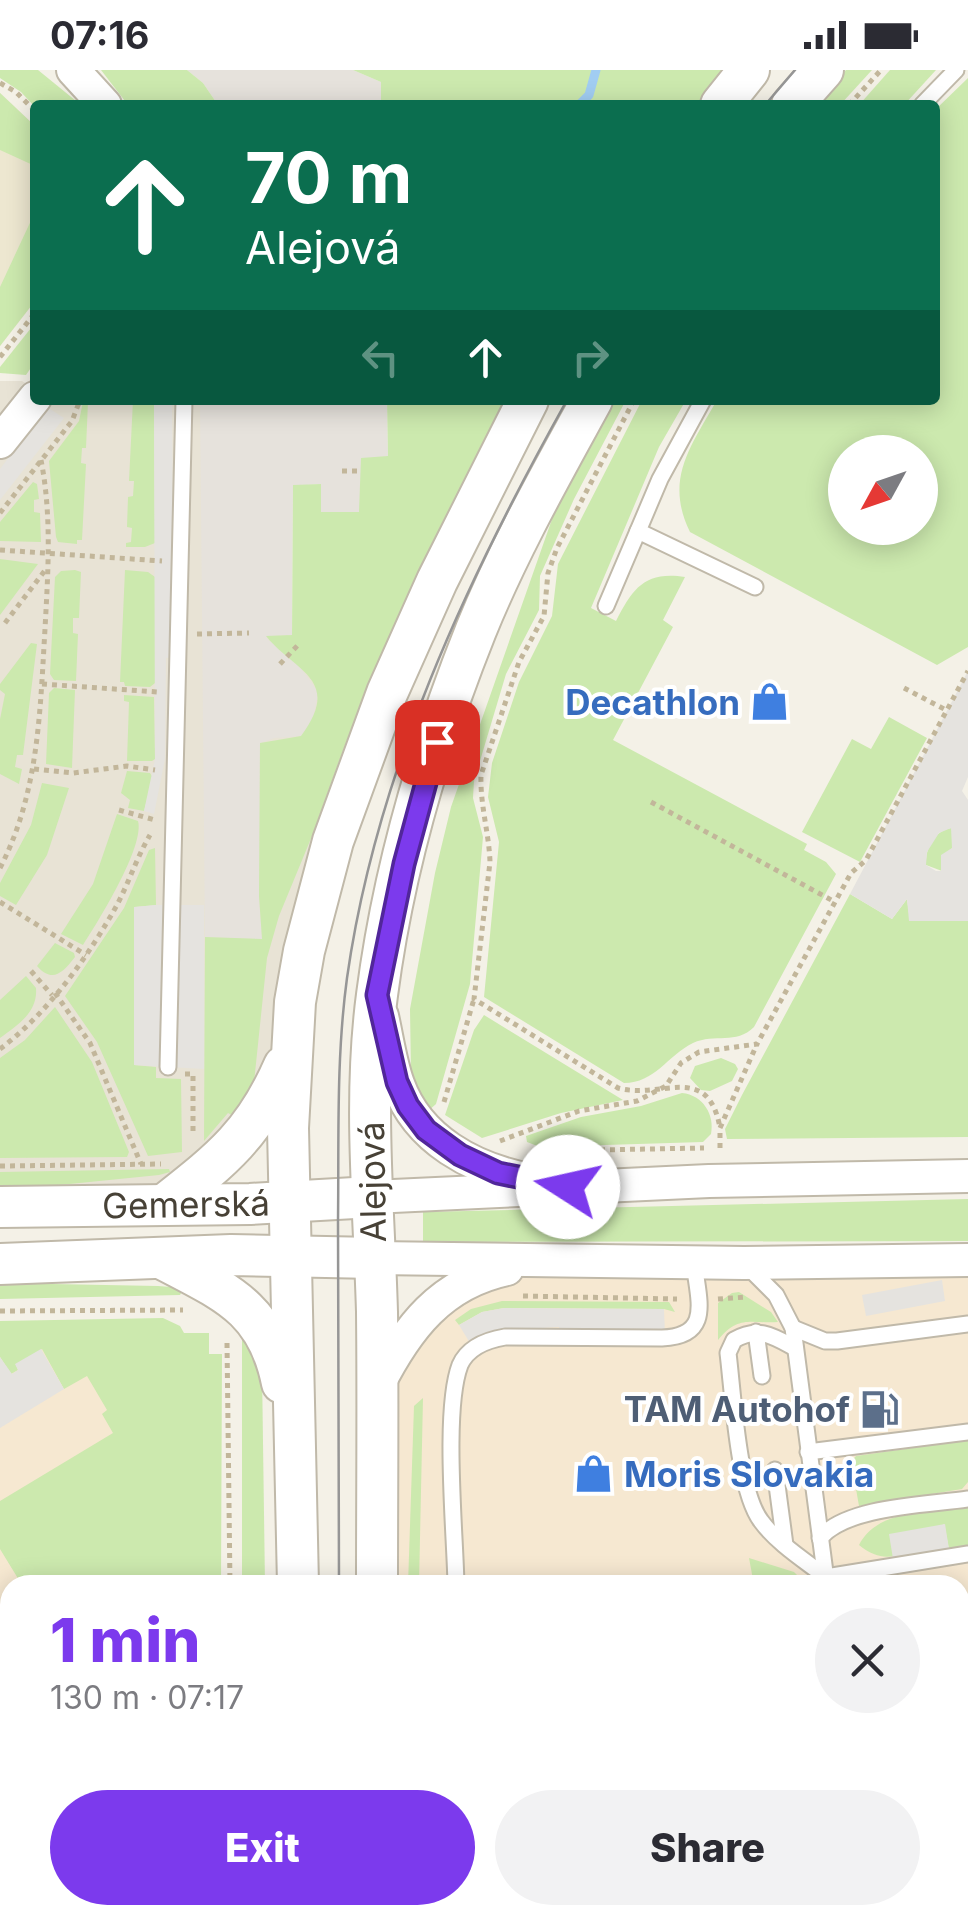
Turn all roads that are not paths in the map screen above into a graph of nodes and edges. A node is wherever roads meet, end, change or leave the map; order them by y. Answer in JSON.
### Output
{"nodes":[{"id":1,"x":72,"y":70,"type":"edge"},
{"id":2,"x":749,"y":70,"type":"edge"},
{"id":3,"x":823,"y":70,"type":"edge"},
{"id":4,"x":956,"y":70,"type":"edge"},
{"id":5,"x":100,"y":100,"type":"edge"},
{"id":6,"x":724,"y":100,"type":"edge"},
{"id":7,"x":796,"y":100,"type":"edge"},
{"id":8,"x":927,"y":100,"type":"edge"},
{"id":9,"x":30,"y":404,"type":"edge"},
{"id":10,"x":184,"y":405,"type":"edge"},
{"id":11,"x":525,"y":405,"type":"edge"},
{"id":12,"x":589,"y":405,"type":"edge"},
{"id":13,"x":700,"y":405,"type":"edge"},
{"id":14,"x":0,"y":442,"type":"edge"},
{"id":15,"x":638,"y":532,"type":"junction"},
{"id":16,"x":756,"y":587,"type":"dead end"},
{"id":17,"x":606,"y":606,"type":"dead end"},
{"id":18,"x":377,"y":995,"type":"junction"},
{"id":19,"x":290,"y":1054,"type":"junction"},
{"id":20,"x":168,"y":1067,"type":"road end"},
{"id":21,"x":968,"y":1176,"type":"edge"},
{"id":22,"x":568,"y":1187,"type":"junction"},
{"id":23,"x":372,"y":1198,"type":"junction"},
{"id":24,"x":290,"y":1202,"type":"junction"},
{"id":25,"x":164,"y":1205,"type":"junction"},
{"id":26,"x":0,"y":1208,"type":"edge"},
{"id":27,"x":292,"y":1256,"type":"junction"},
{"id":28,"x":374,"y":1258,"type":"junction"},
{"id":29,"x":163,"y":1259,"type":"junction"},
{"id":30,"x":968,"y":1260,"type":"edge"},
{"id":31,"x":556,"y":1261,"type":"junction"},
{"id":32,"x":694,"y":1262,"type":"junction"},
{"id":33,"x":0,"y":1264,"type":"edge"},
{"id":34,"x":744,"y":1264,"type":"junction"},
{"id":35,"x":968,"y":1324,"type":"edge"},
{"id":36,"x":793,"y":1328,"type":"junction"},
{"id":37,"x":756,"y":1332,"type":"junction"},
{"id":38,"x":795,"y":1348,"type":"junction"},
{"id":39,"x":762,"y":1376,"type":"dead end"},
{"id":40,"x":376,"y":1388,"type":"junction"},
{"id":41,"x":968,"y":1432,"type":"edge"},
{"id":42,"x":808,"y":1452,"type":"junction"},
{"id":43,"x":775,"y":1470,"type":"dead end"},
{"id":44,"x":296,"y":1481,"type":"junction"},
{"id":45,"x":968,"y":1499,"type":"edge"},
{"id":46,"x":820,"y":1538,"type":"junction"},
{"id":47,"x":786,"y":1545,"type":"junction"},
{"id":48,"x":968,"y":1554,"type":"edge"},
{"id":49,"x":298,"y":1575,"type":"edge"},
{"id":50,"x":377,"y":1575,"type":"edge"},
{"id":51,"x":456,"y":1575,"type":"edge"},
{"id":52,"x":819,"y":1575,"type":"edge"},
{"id":53,"x":825,"y":1575,"type":"edge"},
{"id":54,"x":858,"y":1575,"type":"edge"}],
"edges":[{"from":1,"to":5,"type":"street"},
{"from":2,"to":6,"type":"street"},
{"from":3,"to":7,"type":"street"},
{"from":4,"to":8,"type":"lane"},
{"from":9,"to":14,"type":"street"},
{"from":10,"to":20,"type":"lane"},
{"from":11,"to":19,"type":"street"},
{"from":12,"to":18,"type":"street","name":"Alejová"},
{"from":13,"to":15,"type":"lane"},
{"from":15,"to":16,"type":"lane"},
{"from":15,"to":17,"type":"lane"},
{"from":18,"to":22,"type":"street"},
{"from":18,"to":23,"type":"street","name":"Alejová"},
{"from":19,"to":24,"type":"street"},
{"from":19,"to":25,"type":"street"},
{"from":21,"to":22,"type":"street"},
{"from":22,"to":23,"type":"street"},
{"from":23,"to":24,"type":"street","name":"Gemerská"},
{"from":23,"to":28,"type":"street","name":"Alejová"},
{"from":24,"to":25,"type":"street","name":"Gemerská"},
{"from":24,"to":27,"type":"street"},
{"from":25,"to":26,"type":"street","name":"Gemerská"},
{"from":27,"to":28,"type":"street","name":"Gemerská"},
{"from":27,"to":29,"type":"street","name":"Gemerská"},
{"from":27,"to":44,"type":"street"},
{"from":28,"to":31,"type":"street"},
{"from":28,"to":40,"type":"street","name":"Alejová"},
{"from":29,"to":33,"type":"street","name":"Gemerská"},
{"from":29,"to":44,"type":"street","name":"Gemerská"},
{"from":30,"to":34,"type":"street"},
{"from":31,"to":32,"type":"street"},
{"from":31,"to":40,"type":"street"},
{"from":32,"to":34,"type":"street"},
{"from":32,"to":51,"type":"lane"},
{"from":34,"to":36,"type":"lane"},
{"from":35,"to":36,"type":"lane"},
{"from":36,"to":38,"type":"lane"},
{"from":37,"to":38,"type":"lane"},
{"from":37,"to":39,"type":"lane"},
{"from":37,"to":47,"type":"lane"},
{"from":38,"to":42,"type":"lane"},
{"from":40,"to":50,"type":"street","name":"Alejová"},
{"from":41,"to":42,"type":"lane"},
{"from":42,"to":46,"type":"lane"},
{"from":43,"to":47,"type":"lane"},
{"from":44,"to":49,"type":"street"},
{"from":45,"to":46,"type":"lane"},
{"from":46,"to":53,"type":"lane"},
{"from":47,"to":52,"type":"lane"},
{"from":48,"to":54,"type":"lane"}]}
